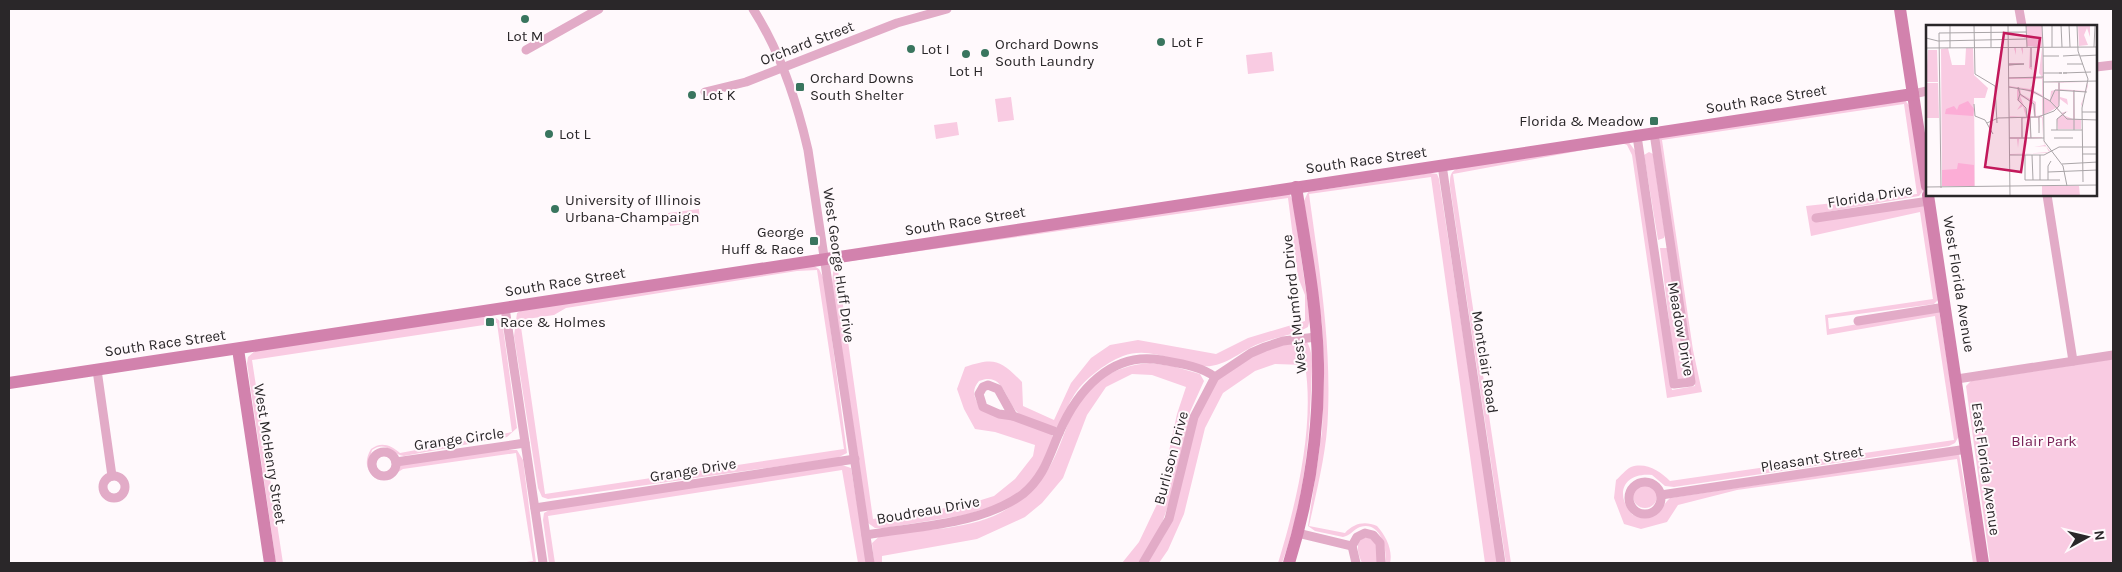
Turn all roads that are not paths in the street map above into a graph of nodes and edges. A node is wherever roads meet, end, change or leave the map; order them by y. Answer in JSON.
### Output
{"nodes":[{"id":1,"x":599,"y":9,"type":"edge"},
{"id":2,"x":754,"y":9,"type":"edge"},
{"id":3,"x":947,"y":9,"type":"edge"},
{"id":4,"x":1900,"y":9,"type":"edge"},
{"id":5,"x":2019,"y":9,"type":"edge"},
{"id":6,"x":2022,"y":25,"type":"edge"},
{"id":7,"x":526,"y":50,"type":"dead end"},
{"id":8,"x":2113,"y":65,"type":"edge"},
{"id":9,"x":2097,"y":67,"type":"edge"},
{"id":10,"x":783,"y":69,"type":"junction"},
{"id":11,"x":1926,"y":91,"type":"edge"},
{"id":12,"x":706,"y":92,"type":"dead end"},
{"id":13,"x":1913,"y":94,"type":"junction"},
{"id":14,"x":1654,"y":133,"type":"junction"},
{"id":15,"x":1637,"y":136,"type":"junction"},
{"id":16,"x":1442,"y":165,"type":"junction"},
{"id":17,"x":1926,"y":179,"type":"edge"},
{"id":18,"x":1296,"y":187,"type":"junction"},
{"id":19,"x":2047,"y":196,"type":"edge"},
{"id":20,"x":1929,"y":198,"type":"edge"},
{"id":21,"x":1816,"y":218,"type":"dead end"},
{"id":22,"x":1670,"y":243,"type":"junction"},
{"id":23,"x":1653,"y":245,"type":"junction"},
{"id":24,"x":824,"y":260,"type":"junction"},
{"id":25,"x":1945,"y":307,"type":"junction"},
{"id":26,"x":505,"y":308,"type":"junction"},
{"id":27,"x":1858,"y":321,"type":"dead end"},
{"id":28,"x":1316,"y":337,"type":"junction"},
{"id":29,"x":238,"y":349,"type":"junction"},
{"id":30,"x":2113,"y":355,"type":"edge"},
{"id":31,"x":2074,"y":361,"type":"junction"},
{"id":32,"x":97,"y":370,"type":"junction"},
{"id":33,"x":1215,"y":377,"type":"junction"},
{"id":34,"x":1957,"y":379,"type":"junction"},
{"id":35,"x":9,"y":383,"type":"edge"},
{"id":36,"x":1013,"y":416,"type":"dead end"},
{"id":37,"x":1059,"y":433,"type":"junction"},
{"id":38,"x":525,"y":443,"type":"junction"},
{"id":39,"x":1967,"y":449,"type":"junction"},
{"id":40,"x":855,"y":459,"type":"junction"},
{"id":41,"x":396,"y":462,"type":"dead end"},
{"id":42,"x":112,"y":476,"type":"dead end"},
{"id":43,"x":1661,"y":495,"type":"dead end"},
{"id":44,"x":535,"y":508,"type":"junction"},
{"id":45,"x":1298,"y":533,"type":"junction"},
{"id":46,"x":866,"y":535,"type":"junction"},
{"id":47,"x":1352,"y":546,"type":"junction"},
{"id":48,"x":270,"y":563,"type":"edge"},
{"id":49,"x":543,"y":563,"type":"edge"},
{"id":50,"x":870,"y":563,"type":"edge"},
{"id":51,"x":1143,"y":563,"type":"edge"},
{"id":52,"x":1289,"y":563,"type":"edge"},
{"id":53,"x":1356,"y":563,"type":"edge"},
{"id":54,"x":1381,"y":563,"type":"edge"},
{"id":55,"x":1502,"y":563,"type":"edge"},
{"id":56,"x":1984,"y":563,"type":"edge"}],
"edges":[{"from":1,"to":7,"type":"street"},
{"from":2,"to":10,"type":"street","name":"West George Huff Drive"},
{"from":3,"to":10,"type":"street","name":"Orchard Street"},
{"from":4,"to":13,"type":"street"},
{"from":5,"to":6,"type":"street"},
{"from":8,"to":9,"type":"street"},
{"from":10,"to":12,"type":"street","name":"Orchard Street"},
{"from":10,"to":24,"type":"street","name":"West George Huff Drive"},
{"from":11,"to":13,"type":"street","name":"South Race Street"},
{"from":13,"to":14,"type":"street","name":"South Race Street"},
{"from":13,"to":17,"type":"street"},
{"from":14,"to":15,"type":"street","name":"South Race Street"},
{"from":14,"to":22,"type":"street","name":"Meadow Drive"},
{"from":15,"to":16,"type":"street","name":"South Race Street"},
{"from":15,"to":23,"type":"street","name":"Meadow Drive"},
{"from":16,"to":18,"type":"street","name":"South Race Street"},
{"from":16,"to":55,"type":"street","name":"Montclair Road"},
{"from":18,"to":24,"type":"street","name":"South Race Street"},
{"from":18,"to":28,"type":"street","name":"West Mumford Drive"},
{"from":19,"to":31,"type":"street"},
{"from":20,"to":21,"type":"street","name":"Florida Drive"},
{"from":20,"to":25,"type":"street","name":"West Florida Avenue"},
{"from":22,"to":23,"type":"street"},
{"from":22,"to":23,"type":"street","name":"Meadow Drive"},
{"from":24,"to":26,"type":"street","name":"South Race Street"},
{"from":24,"to":40,"type":"street","name":"West George Huff Drive"},
{"from":25,"to":27,"type":"street"},
{"from":25,"to":34,"type":"street","name":"West Florida Avenue"},
{"from":26,"to":29,"type":"street","name":"South Race Street"},
{"from":26,"to":38,"type":"street"},
{"from":28,"to":33,"type":"street","name":"Burlison Drive"},
{"from":28,"to":45,"type":"street","name":"West Mumford Drive"},
{"from":29,"to":32,"type":"street","name":"South Race Street"},
{"from":29,"to":48,"type":"street","name":"West McHenry Street"},
{"from":30,"to":31,"type":"street"},
{"from":31,"to":34,"type":"street"},
{"from":32,"to":35,"type":"street","name":"South Race Street"},
{"from":32,"to":42,"type":"street"},
{"from":33,"to":37,"type":"street","name":"Boudreau Drive"},
{"from":33,"to":51,"type":"street","name":"Burlison Drive"},
{"from":34,"to":39,"type":"street","name":"East Florida Avenue"},
{"from":36,"to":37,"type":"street"},
{"from":37,"to":46,"type":"street","name":"Boudreau Drive"},
{"from":38,"to":41,"type":"street","name":"Grange Circle"},
{"from":38,"to":44,"type":"street"},
{"from":39,"to":43,"type":"street","name":"Pleasant Street"},
{"from":39,"to":56,"type":"street","name":"East Florida Avenue"},
{"from":40,"to":44,"type":"street","name":"Grange Drive"},
{"from":40,"to":46,"type":"street","name":"West George Huff Drive"},
{"from":44,"to":49,"type":"street"},
{"from":45,"to":47,"type":"street"},
{"from":45,"to":52,"type":"street","name":"West Mumford Drive"},
{"from":46,"to":50,"type":"street","name":"West George Huff Drive"},
{"from":47,"to":53,"type":"street"},
{"from":47,"to":54,"type":"street"}]}
